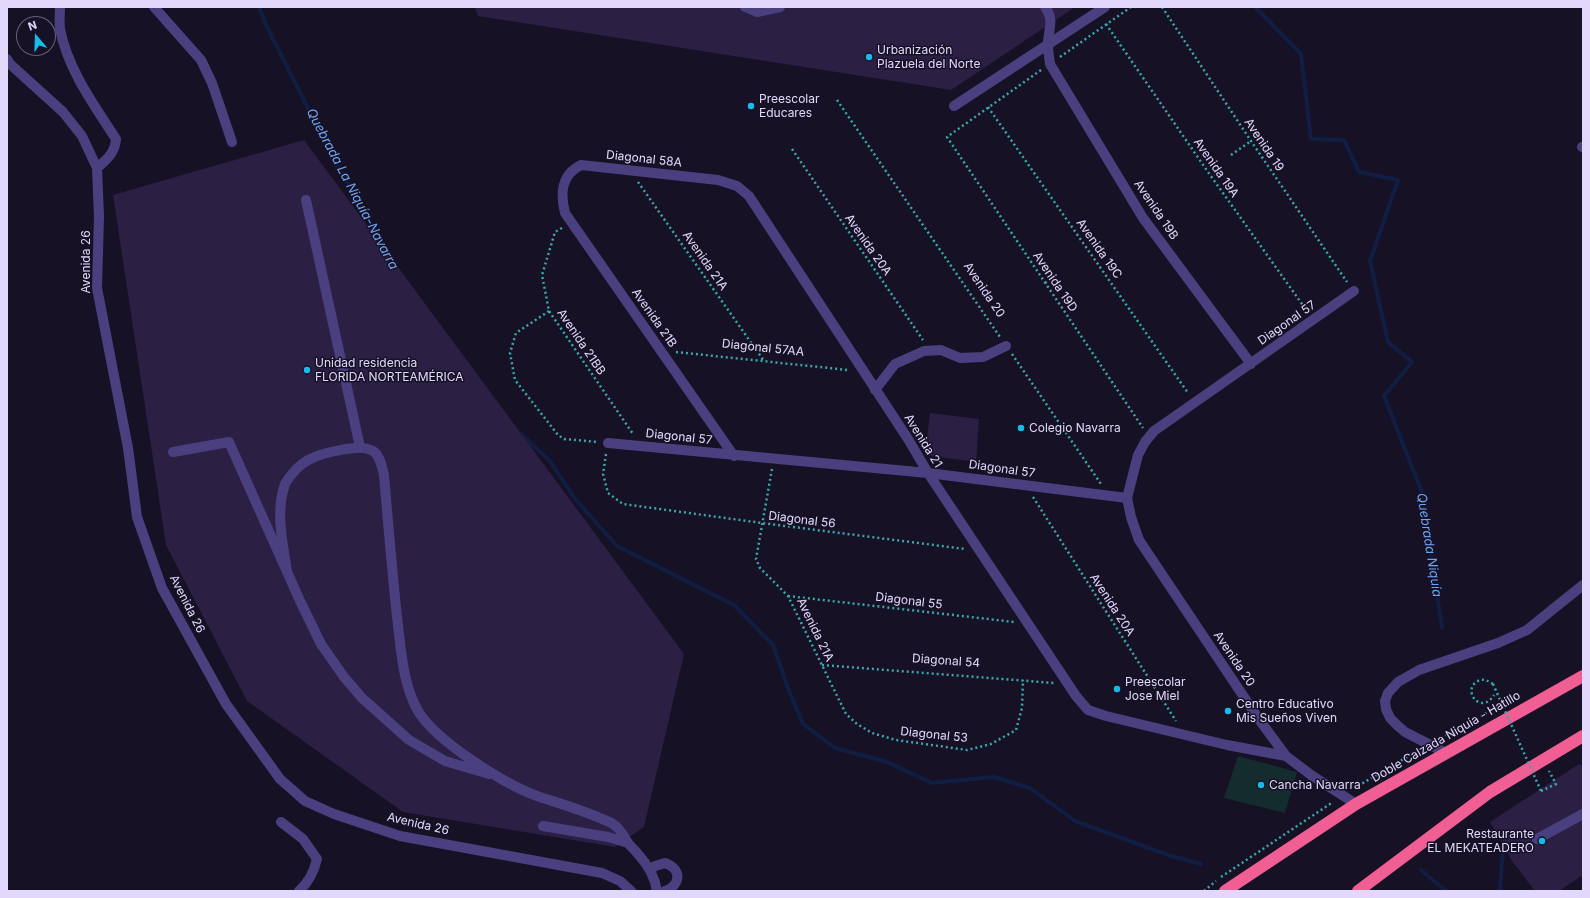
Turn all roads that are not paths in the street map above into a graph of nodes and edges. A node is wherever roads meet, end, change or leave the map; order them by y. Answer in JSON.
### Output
{"nodes":[{"id":1,"x":60,"y":7,"type":"edge"},
{"id":2,"x":154,"y":7,"type":"edge"},
{"id":3,"x":745,"y":7,"type":"edge"},
{"id":4,"x":780,"y":7,"type":"edge"},
{"id":5,"x":1045,"y":7,"type":"edge"},
{"id":6,"x":1105,"y":7,"type":"edge"},
{"id":7,"x":1048,"y":45,"type":"junction"},
{"id":8,"x":7,"y":59,"type":"edge"},
{"id":9,"x":954,"y":106,"type":"dead end"},
{"id":10,"x":232,"y":142,"type":"dead end"},
{"id":11,"x":97,"y":168,"type":"junction"},
{"id":12,"x":737,"y":186,"type":"joint"},
{"id":13,"x":563,"y":191,"type":"joint"},
{"id":14,"x":306,"y":200,"type":"dead end"},
{"id":15,"x":1354,"y":291,"type":"road end"},
{"id":16,"x":1006,"y":346,"type":"road end"},
{"id":17,"x":1251,"y":364,"type":"junction"},
{"id":18,"x":875,"y":390,"type":"junction"},
{"id":19,"x":608,"y":443,"type":"road end"},
{"id":20,"x":360,"y":447,"type":"junction"},
{"id":21,"x":173,"y":452,"type":"dead end"},
{"id":22,"x":734,"y":456,"type":"junction"},
{"id":23,"x":928,"y":473,"type":"junction"},
{"id":24,"x":1127,"y":498,"type":"junction"},
{"id":25,"x":287,"y":572,"type":"junction"},
{"id":26,"x":1583,"y":585,"type":"edge"},
{"id":27,"x":1583,"y":676,"type":"edge"},
{"id":28,"x":1583,"y":736,"type":"edge"},
{"id":29,"x":1446,"y":753,"type":"junction"},
{"id":30,"x":1286,"y":756,"type":"junction"},
{"id":31,"x":496,"y":777,"type":"junction"},
{"id":32,"x":1356,"y":804,"type":"junction"},
{"id":33,"x":1583,"y":814,"type":"edge"},
{"id":34,"x":281,"y":822,"type":"dead end"},
{"id":35,"x":543,"y":826,"type":"dead end"},
{"id":36,"x":1537,"y":839,"type":"dead end"},
{"id":37,"x":628,"y":843,"type":"junction"},
{"id":38,"x":650,"y":870,"type":"junction"},
{"id":39,"x":1364,"y":889,"type":"edge"},
{"id":40,"x":299,"y":891,"type":"edge"},
{"id":41,"x":631,"y":891,"type":"edge"},
{"id":42,"x":657,"y":891,"type":"edge"},
{"id":43,"x":665,"y":891,"type":"edge"},
{"id":44,"x":1225,"y":891,"type":"edge"}],
"edges":[{"from":1,"to":11,"type":"street"},
{"from":2,"to":10,"type":"street"},
{"from":3,"to":4,"type":"street"},
{"from":5,"to":7,"type":"street"},
{"from":6,"to":7,"type":"street"},
{"from":7,"to":9,"type":"street"},
{"from":7,"to":17,"type":"street","name":"Avenida 19B"},
{"from":8,"to":11,"type":"street","name":"Avenida 26"},
{"from":11,"to":41,"type":"street","name":"Avenida 26"},
{"from":12,"to":13,"type":"street","name":"Diagonal 58A"},
{"from":12,"to":18,"type":"street","name":"Avenida 21"},
{"from":13,"to":22,"type":"street","name":"Avenida 21B"},
{"from":14,"to":20,"type":"street"},
{"from":15,"to":17,"type":"street","name":"Diagonal 57"},
{"from":16,"to":18,"type":"street"},
{"from":17,"to":24,"type":"street","name":"Diagonal 57"},
{"from":18,"to":23,"type":"street","name":"Avenida 21"},
{"from":19,"to":22,"type":"street","name":"Diagonal 57"},
{"from":20,"to":25,"type":"street"},
{"from":20,"to":31,"type":"street"},
{"from":21,"to":25,"type":"street"},
{"from":22,"to":23,"type":"street","name":"Diagonal 57"},
{"from":23,"to":24,"type":"street","name":"Diagonal 57"},
{"from":23,"to":30,"type":"street","name":"Avenida 21"},
{"from":24,"to":30,"type":"street","name":"Avenida 20"},
{"from":25,"to":31,"type":"street"},
{"from":26,"to":29,"type":"street"},
{"from":27,"to":29,"type":"highway","name":"Doble Calzada Niquia - Hatillo"},
{"from":28,"to":39,"type":"highway"},
{"from":29,"to":32,"type":"highway","name":"Doble Calzada Niquia - Hatillo"},
{"from":30,"to":32,"type":"street","name":"Avenida 20"},
{"from":31,"to":37,"type":"street"},
{"from":32,"to":44,"type":"highway","name":"Doble Calzada Niquia - Hatillo"},
{"from":33,"to":36,"type":"street"},
{"from":34,"to":40,"type":"street"},
{"from":35,"to":37,"type":"street"},
{"from":37,"to":38,"type":"street"},
{"from":38,"to":42,"type":"street"},
{"from":38,"to":43,"type":"street"}]}
